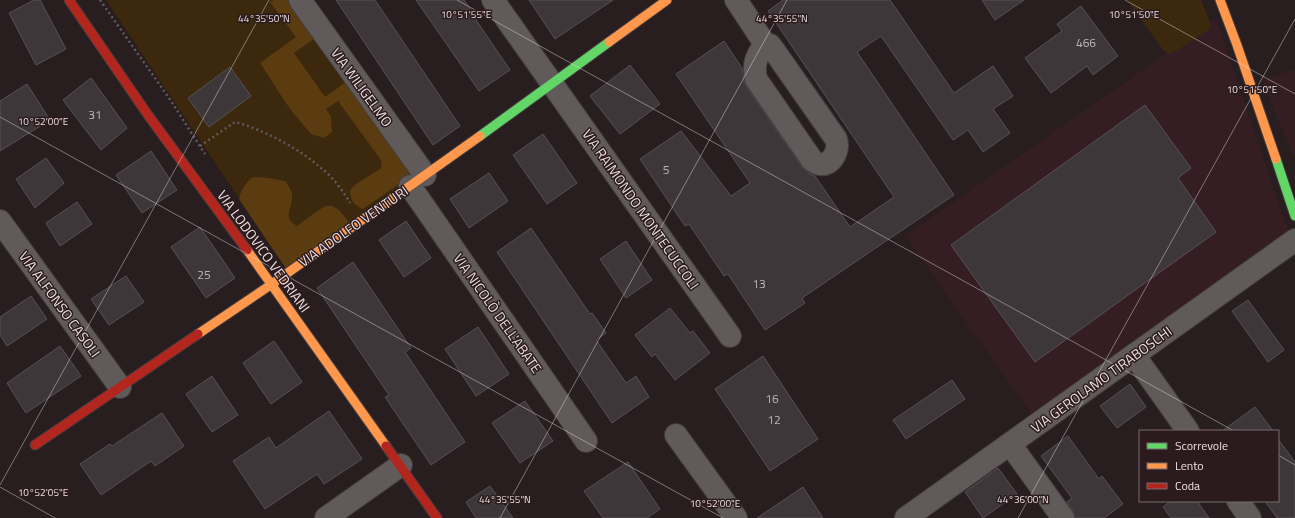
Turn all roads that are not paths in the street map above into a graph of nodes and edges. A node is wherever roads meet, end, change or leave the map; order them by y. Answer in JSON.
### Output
{"nodes":[{"id":1,"x":69,"y":0,"type":"edge"},
{"id":2,"x":300,"y":0,"type":"edge"},
{"id":3,"x":493,"y":0,"type":"edge"},
{"id":4,"x":667,"y":0,"type":"edge"},
{"id":5,"x":736,"y":0,"type":"edge"},
{"id":6,"x":1220,"y":0,"type":"edge"},
{"id":7,"x":765,"y":44,"type":"junction"},
{"id":8,"x":551,"y":83,"type":"junction"},
{"id":9,"x":417,"y":180,"type":"junction"},
{"id":10,"x":1295,"y":216,"type":"edge"},
{"id":11,"x":0,"y":221,"type":"edge"},
{"id":12,"x":1295,"y":240,"type":"edge"},
{"id":13,"x":272,"y":284,"type":"junction"},
{"id":14,"x":730,"y":336,"type":"dead end"},
{"id":15,"x":1134,"y":355,"type":"junction"},
{"id":16,"x":120,"y":387,"type":"junction"},
{"id":17,"x":1187,"y":430,"type":"edge"},
{"id":18,"x":676,"y":435,"type":"dead end"},
{"id":19,"x":586,"y":441,"type":"dead end"},
{"id":20,"x":1010,"y":444,"type":"junction"},
{"id":21,"x":36,"y":445,"type":"dead end"},
{"id":22,"x":401,"y":465,"type":"junction"},
{"id":23,"x":1239,"y":502,"type":"edge"},
{"id":24,"x":326,"y":518,"type":"edge"},
{"id":25,"x":437,"y":518,"type":"edge"},
{"id":26,"x":736,"y":518,"type":"edge"},
{"id":27,"x":906,"y":518,"type":"edge"},
{"id":28,"x":1063,"y":518,"type":"edge"},
{"id":29,"x":1250,"y":518,"type":"edge"}],
"edges":[{"from":1,"to":13,"type":"street","name":"VIA LODOVICO VEDRIANI"},
{"from":2,"to":9,"type":"street","name":"VIA WILIGELMO"},
{"from":3,"to":8,"type":"street","name":"VIA RAIMONDO MONTECUCCOLI"},
{"from":4,"to":8,"type":"street","name":"VIA ADOLFO VENTURI"},
{"from":5,"to":7,"type":"street"},
{"from":6,"to":10,"type":"street"},
{"from":7,"to":7,"type":"street"},
{"from":8,"to":9,"type":"street","name":"VIA ADOLFO VENTURI"},
{"from":8,"to":14,"type":"street","name":"VIA RAIMONDO MONTECUCCOLI"},
{"from":9,"to":13,"type":"street","name":"VIA ADOLFO VENTURI"},
{"from":9,"to":19,"type":"street","name":"VIA NICOLÒ DELL'ABATE"},
{"from":11,"to":16,"type":"street","name":"VIA ALFONSO CASOLI"},
{"from":12,"to":15,"type":"street","name":"VIA GEROLAMO TIRABOSCHI"},
{"from":13,"to":16,"type":"street","name":"VIA ADOLFO VENTURI"},
{"from":13,"to":22,"type":"street","name":"VIA LODOVICO VEDRIANI"},
{"from":15,"to":17,"type":"street"},
{"from":15,"to":20,"type":"street","name":"VIA GEROLAMO TIRABOSCHI"},
{"from":16,"to":21,"type":"street","name":"VIA ADOLFO VENTURI"},
{"from":18,"to":26,"type":"street"},
{"from":20,"to":27,"type":"street","name":"VIA GEROLAMO TIRABOSCHI"},
{"from":20,"to":28,"type":"street"},
{"from":22,"to":24,"type":"street"},
{"from":22,"to":25,"type":"street","name":"VIA LODOVICO VEDRIANI"},
{"from":23,"to":29,"type":"street"}]}
